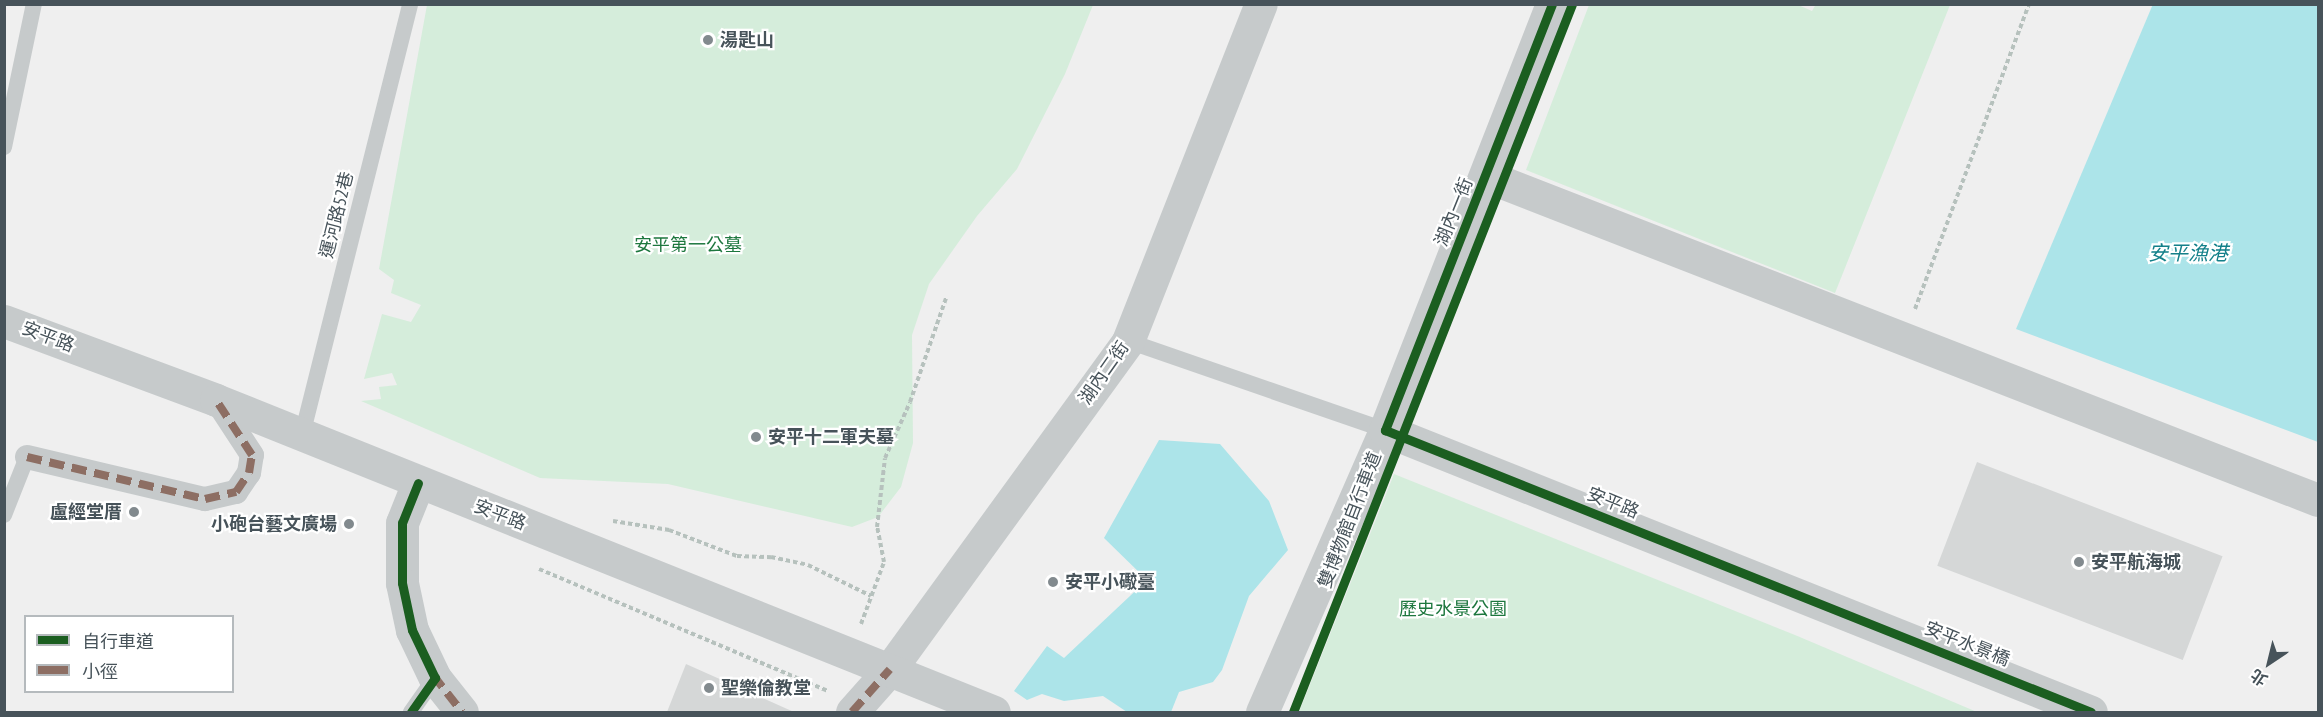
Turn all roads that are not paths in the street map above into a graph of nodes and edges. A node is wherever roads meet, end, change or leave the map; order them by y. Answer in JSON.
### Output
{"nodes":[{"id":1,"x":34,"y":4,"type":"edge"},
{"id":2,"x":410,"y":4,"type":"edge"},
{"id":3,"x":1261,"y":4,"type":"edge"},
{"id":4,"x":1552,"y":4,"type":"edge"},
{"id":5,"x":4,"y":147,"type":"edge"},
{"id":6,"x":1486,"y":176,"type":"junction"},
{"id":7,"x":4,"y":321,"type":"edge"},
{"id":8,"x":1128,"y":341,"type":"junction"},
{"id":9,"x":216,"y":400,"type":"junction"},
{"id":10,"x":1385,"y":430,"type":"junction"},
{"id":11,"x":302,"y":435,"type":"junction"},
{"id":12,"x":27,"y":457,"type":"joint"},
{"id":13,"x":418,"y":483,"type":"junction"},
{"id":14,"x":2319,"y":500,"type":"edge"},
{"id":15,"x":4,"y":515,"type":"edge"},
{"id":16,"x":1830,"y":606,"type":"joint"},
{"id":17,"x":890,"y":669,"type":"junction"},
{"id":18,"x":435,"y":678,"type":"junction"},
{"id":19,"x":855,"y":709,"type":"edge"},
{"id":20,"x":411,"y":712,"type":"edge"},
{"id":21,"x":462,"y":712,"type":"edge"},
{"id":22,"x":994,"y":712,"type":"edge"},
{"id":23,"x":1262,"y":712,"type":"edge"},
{"id":24,"x":2091,"y":712,"type":"edge"}],
"edges":[{"from":1,"to":5,"type":"lane"},
{"from":2,"to":11,"type":"lane","name":"運河路52巷"},
{"from":3,"to":8,"type":"street","name":"湖內二街"},
{"from":4,"to":6,"type":"street","name":"湖內一街"},
{"from":6,"to":10,"type":"street","name":"湖內一街"},
{"from":6,"to":14,"type":"street"},
{"from":7,"to":9,"type":"street","name":"安平路"},
{"from":8,"to":10,"type":"lane"},
{"from":8,"to":17,"type":"street","name":"湖內二街"},
{"from":9,"to":11,"type":"street","name":"安平路"},
{"from":9,"to":12,"type":"street"},
{"from":10,"to":16,"type":"street","name":"安平路"},
{"from":10,"to":23,"type":"street","name":"湖內一街"},
{"from":11,"to":13,"type":"street","name":"安平路"},
{"from":12,"to":15,"type":"lane"},
{"from":13,"to":17,"type":"street","name":"安平路"},
{"from":13,"to":18,"type":"street"},
{"from":16,"to":24,"type":"street","name":"安平水景橋"},
{"from":17,"to":19,"type":"street","name":"湖內二街"},
{"from":17,"to":22,"type":"street","name":"安平路"},
{"from":18,"to":20,"type":"lane"},
{"from":18,"to":21,"type":"street"}]}
